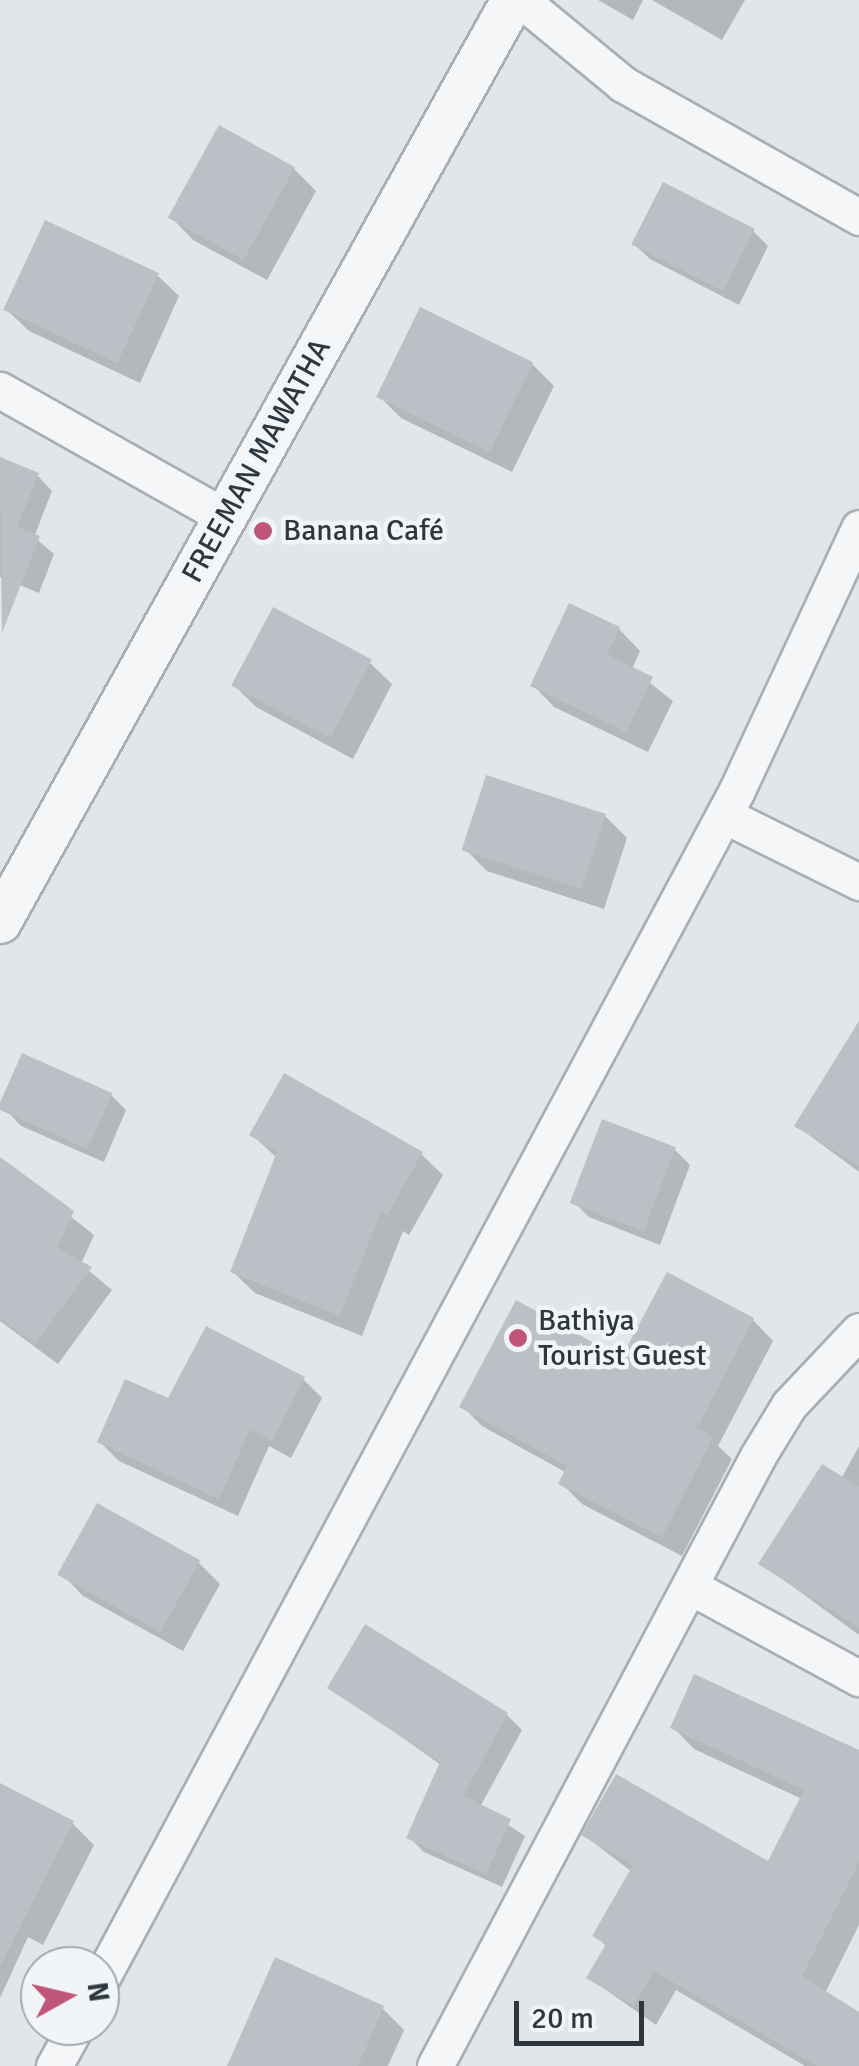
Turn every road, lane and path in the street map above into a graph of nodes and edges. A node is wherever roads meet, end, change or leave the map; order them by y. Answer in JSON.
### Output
{"nodes":[{"id":1,"x":513,"y":0,"type":"edge"},
{"id":2,"x":521,"y":0,"type":"edge"},
{"id":3,"x":859,"y":217,"type":"edge"},
{"id":4,"x":0,"y":390,"type":"edge"},
{"id":5,"x":225,"y":518,"type":"junction"},
{"id":6,"x":859,"y":528,"type":"edge"},
{"id":7,"x":724,"y":815,"type":"junction"},
{"id":8,"x":859,"y":882,"type":"edge"},
{"id":9,"x":0,"y":922,"type":"edge"},
{"id":10,"x":859,"y":1331,"type":"edge"},
{"id":11,"x":693,"y":1588,"type":"junction"},
{"id":12,"x":859,"y":1678,"type":"edge"},
{"id":13,"x":119,"y":1946,"type":"edge"},
{"id":14,"x":435,"y":2066,"type":"edge"}],
"edges":[{"from":1,"to":5,"type":"street","name":"FREEMAN MAWATHA"},
{"from":2,"to":3,"type":"street"},
{"from":4,"to":5,"type":"street"},
{"from":5,"to":9,"type":"street","name":"FREEMAN MAWATHA"},
{"from":6,"to":7,"type":"street"},
{"from":7,"to":8,"type":"street"},
{"from":7,"to":13,"type":"street"},
{"from":10,"to":11,"type":"street"},
{"from":11,"to":12,"type":"street"},
{"from":11,"to":14,"type":"street"}]}
